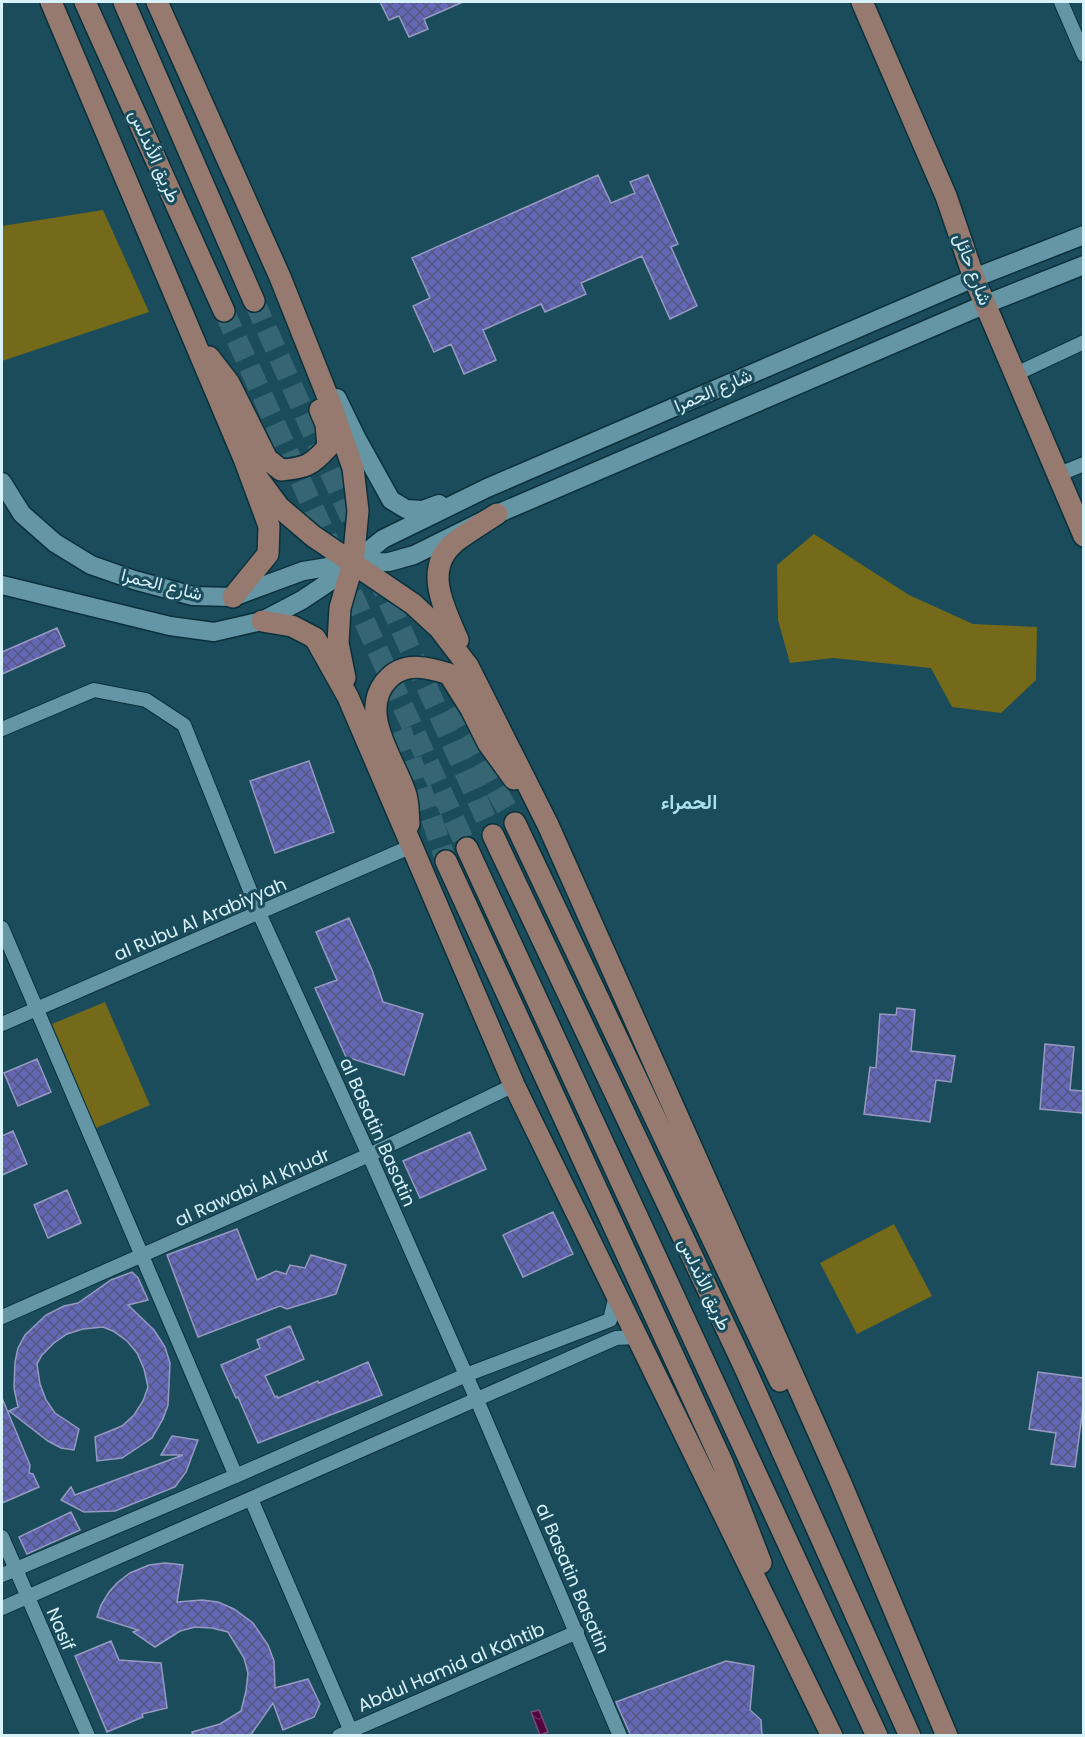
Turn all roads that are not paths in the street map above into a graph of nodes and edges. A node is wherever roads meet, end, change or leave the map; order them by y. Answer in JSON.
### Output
{"nodes":[{"id":1,"x":51,"y":2,"type":"edge"},
{"id":2,"x":85,"y":2,"type":"edge"},
{"id":3,"x":124,"y":2,"type":"edge"},
{"id":4,"x":157,"y":2,"type":"edge"},
{"id":5,"x":862,"y":2,"type":"edge"},
{"id":6,"x":1061,"y":2,"type":"edge"},
{"id":7,"x":1083,"y":55,"type":"edge"},
{"id":8,"x":1083,"y":235,"type":"edge"},
{"id":9,"x":1083,"y":265,"type":"edge"},
{"id":10,"x":280,"y":277,"type":"junction"},
{"id":11,"x":980,"y":292,"type":"junction"},
{"id":12,"x":254,"y":301,"type":"tunnel mouth"},
{"id":13,"x":224,"y":311,"type":"tunnel mouth"},
{"id":14,"x":193,"y":338,"type":"junction"},
{"id":15,"x":1083,"y":342,"type":"edge"},
{"id":16,"x":1016,"y":374,"type":"junction"},
{"id":17,"x":245,"y":461,"type":"junction"},
{"id":18,"x":1083,"y":464,"type":"edge"},
{"id":19,"x":1057,"y":475,"type":"junction"},
{"id":20,"x":2,"y":482,"type":"edge"},
{"id":21,"x":486,"y":488,"type":"junction"},
{"id":22,"x":497,"y":514,"type":"junction"},
{"id":23,"x":1082,"y":529,"type":"edge"},
{"id":24,"x":353,"y":564,"type":"junction"},
{"id":25,"x":2,"y":585,"type":"edge"},
{"id":26,"x":233,"y":597,"type":"junction"},
{"id":27,"x":262,"y":621,"type":"junction"},
{"id":28,"x":468,"y":666,"type":"junction"},
{"id":29,"x":348,"y":697,"type":"junction"},
{"id":30,"x":2,"y":729,"type":"edge"},
{"id":31,"x":515,"y":823,"type":"tunnel mouth"},
{"id":32,"x":548,"y":825,"type":"junction"},
{"id":33,"x":493,"y":835,"type":"tunnel mouth"},
{"id":34,"x":412,"y":846,"type":"junction"},
{"id":35,"x":467,"y":848,"type":"tunnel mouth"},
{"id":36,"x":446,"y":861,"type":"tunnel mouth"},
{"id":37,"x":259,"y":913,"type":"junction"},
{"id":38,"x":2,"y":928,"type":"edge"},
{"id":39,"x":36,"y":1009,"type":"junction"},
{"id":40,"x":2,"y":1024,"type":"edge"},
{"id":41,"x":514,"y":1085,"type":"junction"},
{"id":42,"x":369,"y":1155,"type":"junction"},
{"id":43,"x":142,"y":1255,"type":"junction"},
{"id":44,"x":616,"y":1295,"type":"junction"},
{"id":45,"x":2,"y":1317,"type":"edge"},
{"id":46,"x":636,"y":1337,"type":"junction"},
{"id":47,"x":466,"y":1375,"type":"junction"},
{"id":48,"x":477,"y":1400,"type":"junction"},
{"id":49,"x":237,"y":1476,"type":"junction"},
{"id":50,"x":840,"y":1481,"type":"junction"},
{"id":51,"x":251,"y":1499,"type":"junction"},
{"id":52,"x":2,"y":1537,"type":"edge"},
{"id":53,"x":15,"y":1569,"type":"junction"},
{"id":54,"x":2,"y":1575,"type":"edge"},
{"id":55,"x":28,"y":1597,"type":"junction"},
{"id":56,"x":2,"y":1608,"type":"edge"},
{"id":57,"x":577,"y":1632,"type":"junction"},
{"id":58,"x":811,"y":1692,"type":"junction"},
{"id":59,"x":348,"y":1734,"type":"edge"},
{"id":60,"x":88,"y":1736,"type":"edge"},
{"id":61,"x":620,"y":1736,"type":"edge"},
{"id":62,"x":832,"y":1736,"type":"edge"},
{"id":63,"x":877,"y":1736,"type":"edge"},
{"id":64,"x":910,"y":1736,"type":"edge"},
{"id":65,"x":947,"y":1736,"type":"edge"}],
"edges":[{"from":1,"to":14,"type":"main road"},
{"from":2,"to":13,"type":"main road","name":"طريق الأندلس"},
{"from":3,"to":12,"type":"main road","name":"طريق الأندلس"},
{"from":4,"to":10,"type":"main road"},
{"from":5,"to":11,"type":"main road","name":"شارع حائل"},
{"from":6,"to":7,"type":"street"},
{"from":8,"to":11,"type":"main road","name":"شارع الحمرا"},
{"from":9,"to":11,"type":"main road","name":"شارع الحمرا"},
{"from":10,"to":14,"type":"main road"},
{"from":10,"to":21,"type":"main road"},
{"from":10,"to":24,"type":"main road"},
{"from":11,"to":16,"type":"main road","name":"شارع حائل"},
{"from":11,"to":21,"type":"main road","name":"شارع الحمرا"},
{"from":11,"to":22,"type":"main road","name":"شارع الحمرا"},
{"from":14,"to":17,"type":"main road"},
{"from":15,"to":16,"type":"street"},
{"from":16,"to":19,"type":"main road","name":"شارع حائل"},
{"from":17,"to":24,"type":"main road"},
{"from":17,"to":26,"type":"main road"},
{"from":18,"to":19,"type":"street"},
{"from":19,"to":23,"type":"main road","name":"شارع حائل"},
{"from":20,"to":26,"type":"main road","name":"شارع الحمرا"},
{"from":21,"to":24,"type":"main road","name":"شارع الحمرا"},
{"from":22,"to":24,"type":"main road","name":"شارع الحمرا"},
{"from":22,"to":28,"type":"main road"},
{"from":24,"to":26,"type":"main road","name":"شارع الحمرا"},
{"from":24,"to":27,"type":"main road","name":"شارع الحمرا"},
{"from":24,"to":28,"type":"main road"},
{"from":24,"to":29,"type":"main road"},
{"from":25,"to":27,"type":"main road","name":"شارع الحمرا"},
{"from":27,"to":29,"type":"main road"},
{"from":28,"to":32,"type":"main road"},
{"from":29,"to":34,"type":"main road"},
{"from":30,"to":37,"type":"street","name":"al Basatin Basatin"},
{"from":31,"to":50,"type":"main road"},
{"from":32,"to":34,"type":"main road"},
{"from":32,"to":50,"type":"main road"},
{"from":33,"to":64,"type":"main road","name":"طريق الأندلس"},
{"from":34,"to":37,"type":"street","name":"al Rubu Al Arabiyyah"},
{"from":34,"to":41,"type":"main road"},
{"from":35,"to":63,"type":"main road","name":"طريق الأندلس"},
{"from":36,"to":58,"type":"main road"},
{"from":37,"to":39,"type":"street","name":"al Rubu Al Arabiyyah"},
{"from":37,"to":42,"type":"street","name":"al Basatin Basatin"},
{"from":38,"to":39,"type":"street"},
{"from":39,"to":40,"type":"street","name":"al Rubu Al Arabiyyah"},
{"from":39,"to":43,"type":"street"},
{"from":41,"to":42,"type":"street","name":"al Rawabi Al Khudr"},
{"from":41,"to":44,"type":"main road"},
{"from":42,"to":43,"type":"street","name":"al Rawabi Al Khudr"},
{"from":42,"to":47,"type":"street","name":"al Basatin Basatin"},
{"from":43,"to":45,"type":"street","name":"al Rawabi Al Khudr"},
{"from":43,"to":49,"type":"street"},
{"from":44,"to":46,"type":"main road"},
{"from":44,"to":47,"type":"street"},
{"from":46,"to":48,"type":"street"},
{"from":46,"to":58,"type":"main road"},
{"from":47,"to":48,"type":"street","name":"al Basatin Basatin"},
{"from":47,"to":49,"type":"street"},
{"from":48,"to":51,"type":"street"},
{"from":48,"to":57,"type":"street","name":"al Basatin Basatin"},
{"from":49,"to":53,"type":"street"},
{"from":50,"to":65,"type":"main road"},
{"from":51,"to":55,"type":"street"},
{"from":51,"to":59,"type":"street"},
{"from":52,"to":53,"type":"street","name":"Nasif"},
{"from":53,"to":54,"type":"street"},
{"from":53,"to":55,"type":"street","name":"Nasif"},
{"from":55,"to":56,"type":"street"},
{"from":55,"to":60,"type":"street","name":"Nasif"},
{"from":57,"to":59,"type":"street","name":"Abdul Hamid al Kahtib"},
{"from":57,"to":61,"type":"street","name":"al Basatin Basatin"},
{"from":58,"to":62,"type":"main road"}]}
